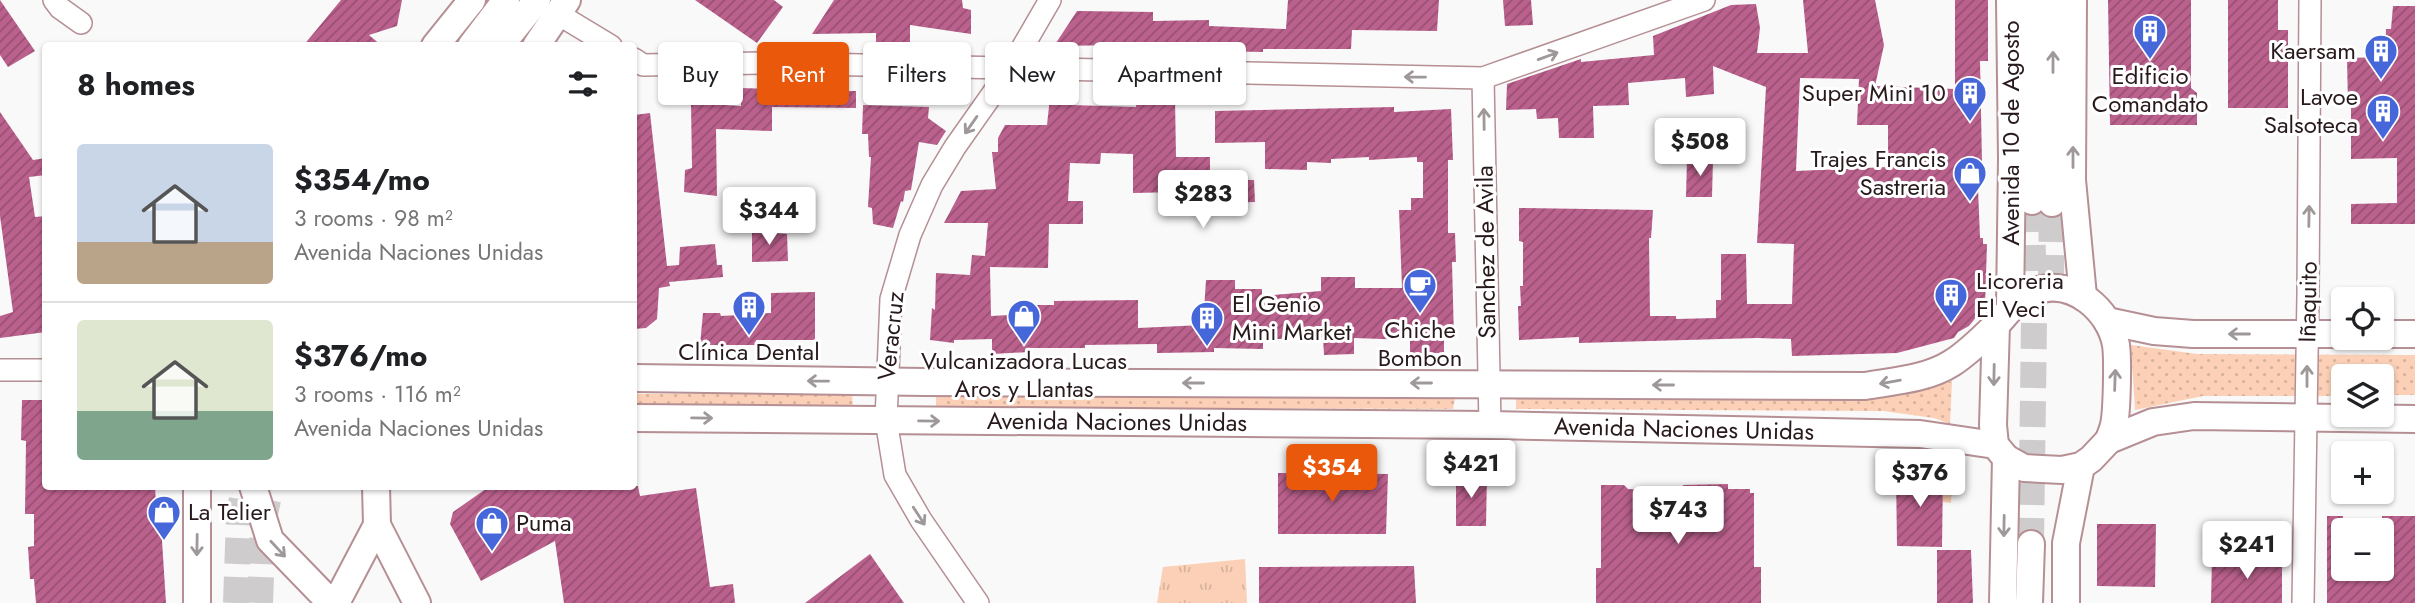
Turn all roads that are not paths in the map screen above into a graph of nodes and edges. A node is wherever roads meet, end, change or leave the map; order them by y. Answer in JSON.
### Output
{"nodes":[{"id":1,"x":54,"y":0,"type":"edge"},
{"id":2,"x":471,"y":0,"type":"edge"},
{"id":3,"x":506,"y":0,"type":"edge"},
{"id":4,"x":1050,"y":0,"type":"edge"},
{"id":5,"x":1704,"y":0,"type":"edge"},
{"id":6,"x":2010,"y":0,"type":"edge"},
{"id":7,"x":2030,"y":0,"type":"edge"},
{"id":8,"x":2053,"y":0,"type":"edge"},
{"id":9,"x":2073,"y":0,"type":"edge"},
{"id":10,"x":2310,"y":0,"type":"edge"},
{"id":11,"x":554,"y":5,"type":"edge"},
{"id":12,"x":81,"y":23,"type":"dead end"},
{"id":13,"x":438,"y":42,"type":"edge"},
{"id":14,"x":474,"y":42,"type":"edge"},
{"id":15,"x":505,"y":42,"type":"edge"},
{"id":16,"x":538,"y":42,"type":"edge"},
{"id":17,"x":605,"y":42,"type":"edge"},
{"id":18,"x":1026,"y":42,"type":"edge"},
{"id":19,"x":637,"y":61,"type":"edge"},
{"id":20,"x":985,"y":68,"type":"edge"},
{"id":21,"x":1079,"y":70,"type":"edge"},
{"id":22,"x":1483,"y":78,"type":"junction"},
{"id":23,"x":985,"y":104,"type":"edge"},
{"id":24,"x":2083,"y":296,"type":"junction"},
{"id":25,"x":2003,"y":316,"type":"junction"},
{"id":26,"x":2107,"y":321,"type":"junction"},
{"id":27,"x":2308,"y":334,"type":"junction"},
{"id":28,"x":2331,"y":334,"type":"edge"},
{"id":29,"x":2394,"y":334,"type":"edge"},
{"id":30,"x":2415,"y":334,"type":"edge"},
{"id":31,"x":0,"y":370,"type":"edge"},
{"id":32,"x":42,"y":370,"type":"edge"},
{"id":33,"x":637,"y":378,"type":"edge"},
{"id":34,"x":886,"y":382,"type":"junction"},
{"id":35,"x":1489,"y":383,"type":"junction"},
{"id":36,"x":637,"y":418,"type":"edge"},
{"id":37,"x":2307,"y":418,"type":"junction"},
{"id":38,"x":2415,"y":419,"type":"edge"},
{"id":39,"x":886,"y":420,"type":"junction"},
{"id":40,"x":1490,"y":425,"type":"junction"},
{"id":41,"x":2109,"y":440,"type":"junction"},
{"id":42,"x":2000,"y":451,"type":"junction"},
{"id":43,"x":2081,"y":466,"type":"junction"},
{"id":44,"x":197,"y":490,"type":"edge"},
{"id":45,"x":254,"y":490,"type":"edge"},
{"id":46,"x":376,"y":490,"type":"edge"},
{"id":47,"x":377,"y":525,"type":"junction"},
{"id":48,"x":197,"y":603,"type":"edge"},
{"id":49,"x":334,"y":603,"type":"edge"},
{"id":50,"x":417,"y":603,"type":"edge"},
{"id":51,"x":978,"y":603,"type":"edge"},
{"id":52,"x":2003,"y":603,"type":"edge"},
{"id":53,"x":2029,"y":603,"type":"edge"},
{"id":54,"x":2046,"y":603,"type":"edge"},
{"id":55,"x":2066,"y":603,"type":"edge"},
{"id":56,"x":2303,"y":603,"type":"edge"}],
"edges":[{"from":1,"to":12,"type":"street"},
{"from":2,"to":13,"type":"main road"},
{"from":3,"to":14,"type":"main road"},
{"from":4,"to":18,"type":"street","name":"Veracruz"},
{"from":22,"to":5,"type":"street","one_way":true},
{"from":6,"to":25,"type":"main road","name":"Avenida 10 de Agosto"},
{"from":7,"to":8,"type":"main road","one_way":true},
{"from":24,"to":9,"type":"main road","one_way":true},
{"from":27,"to":10,"type":"street","name":"Iñaquito","one_way":true},
{"from":11,"to":15,"type":"main road"},
{"from":11,"to":16,"type":"main road"},
{"from":11,"to":17,"type":"street"},
{"from":19,"to":20,"type":"street"},
{"from":22,"to":21,"type":"street","one_way":true},
{"from":35,"to":22,"type":"street","name":"Sanchez de Avila","one_way":true},
{"from":23,"to":34,"type":"street","name":"Veracruz","one_way":true},
{"from":24,"to":25,"type":"main road","name":"Avenida Naciones Unidas"},
{"from":24,"to":26,"type":"main road"},
{"from":25,"to":35,"type":"main road","name":"Avenida Naciones Unidas","one_way":true},
{"from":25,"to":42,"type":"main road","name":"Avenida 10 de Agosto","one_way":true},
{"from":27,"to":26,"type":"main road","one_way":true},
{"from":41,"to":26,"type":"main road","one_way":true},
{"from":27,"to":28,"type":"main road"},
{"from":37,"to":27,"type":"street","name":"Iñaquito","one_way":true},
{"from":29,"to":30,"type":"main road"},
{"from":31,"to":32,"type":"street"},
{"from":34,"to":33,"type":"main road","name":"Avenida Naciones Unidas","one_way":true},
{"from":35,"to":34,"type":"main road","name":"Avenida Naciones Unidas","one_way":true},
{"from":34,"to":39,"type":"street","name":"Veracruz"},
{"from":35,"to":40,"type":"street","name":"Sanchez de Avila"},
{"from":36,"to":39,"type":"main road","name":"Avenida Naciones Unidas","one_way":true},
{"from":37,"to":38,"type":"main road"},
{"from":37,"to":41,"type":"main road"},
{"from":37,"to":56,"type":"street","name":"Iñaquito"},
{"from":39,"to":40,"type":"main road","name":"Avenida Naciones Unidas","one_way":true},
{"from":39,"to":51,"type":"street","name":"Veracruz","one_way":true},
{"from":40,"to":42,"type":"main road","name":"Avenida Naciones Unidas"},
{"from":41,"to":43,"type":"main road"},
{"from":42,"to":43,"type":"main road","name":"Avenida Naciones Unidas"},
{"from":42,"to":52,"type":"main road","name":"Avenida 10 de Agosto","one_way":true},
{"from":43,"to":55,"type":"main road"},
{"from":44,"to":48,"type":"main road","one_way":true},
{"from":45,"to":49,"type":"main road","one_way":true},
{"from":46,"to":47,"type":"main road"},
{"from":47,"to":49,"type":"main road"},
{"from":47,"to":50,"type":"main road"},
{"from":53,"to":54,"type":"main road"}]}
